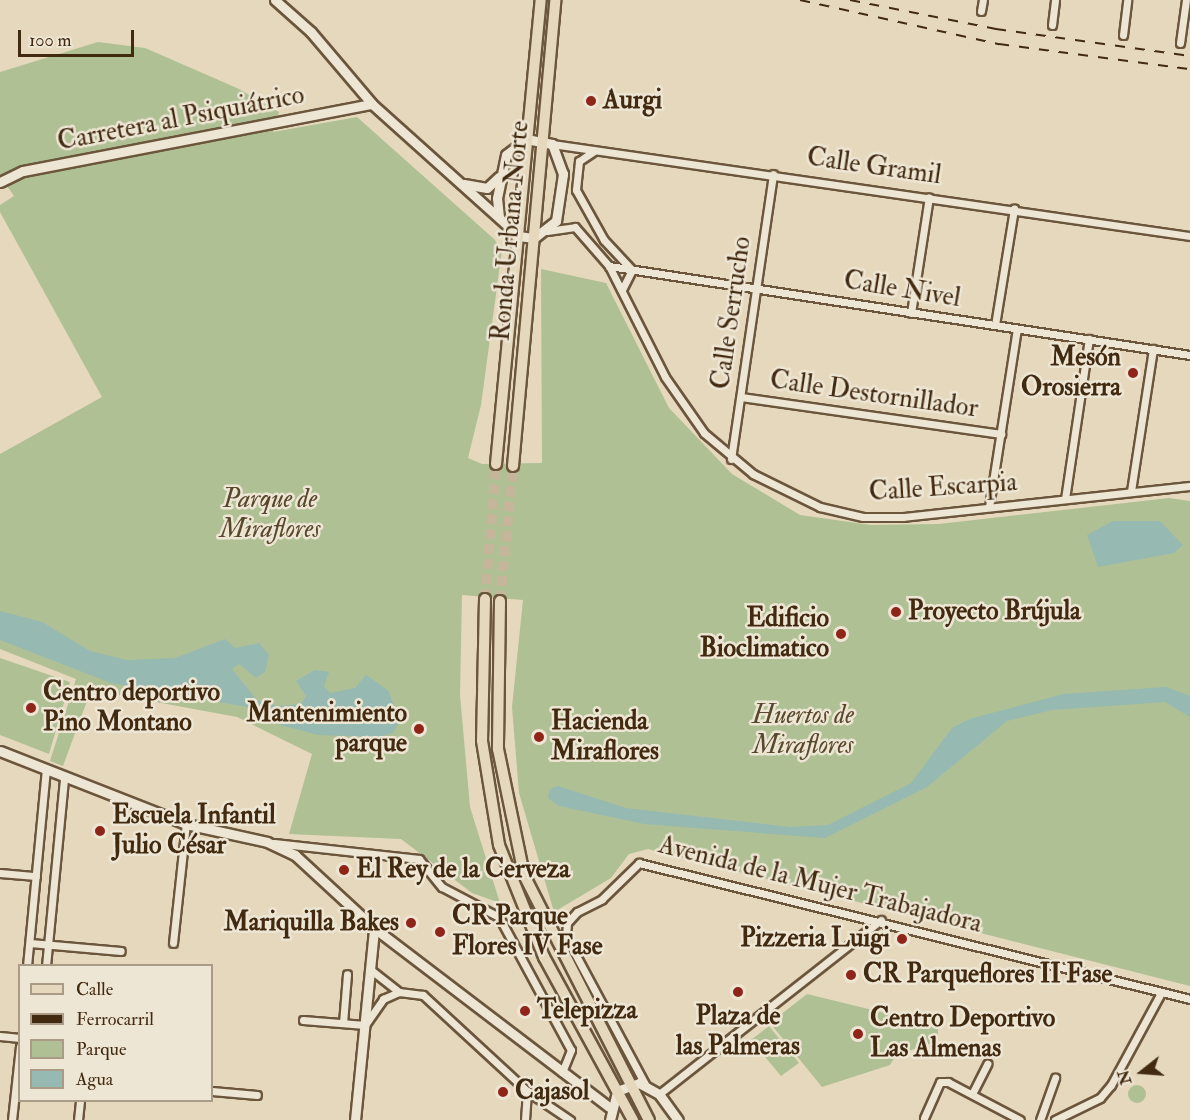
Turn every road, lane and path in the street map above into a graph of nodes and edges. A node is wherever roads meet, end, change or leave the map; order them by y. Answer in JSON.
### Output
{"nodes":[{"id":1,"x":276,"y":0,"type":"edge"},
{"id":2,"x":541,"y":0,"type":"edge"},
{"id":3,"x":555,"y":0,"type":"edge"},
{"id":4,"x":983,"y":0,"type":"edge"},
{"id":5,"x":1055,"y":0,"type":"edge"},
{"id":6,"x":1127,"y":0,"type":"edge"},
{"id":7,"x":1186,"y":0,"type":"edge"},
{"id":8,"x":981,"y":11,"type":"dead end"},
{"id":9,"x":1052,"y":25,"type":"dead end"},
{"id":10,"x":1123,"y":35,"type":"dead end"},
{"id":11,"x":1180,"y":43,"type":"dead end"},
{"id":12,"x":372,"y":104,"type":"junction"},
{"id":13,"x":527,"y":139,"type":"junction"},
{"id":14,"x":547,"y":142,"type":"junction"},
{"id":15,"x":597,"y":150,"type":"junction"},
{"id":16,"x":773,"y":174,"type":"junction"},
{"id":17,"x":499,"y":177,"type":"junction"},
{"id":18,"x":454,"y":180,"type":"junction"},
{"id":19,"x":0,"y":182,"type":"edge"},
{"id":20,"x":929,"y":197,"type":"junction"},
{"id":21,"x":1014,"y":209,"type":"junction"},
{"id":22,"x":499,"y":217,"type":"junction"},
{"id":23,"x":547,"y":231,"type":"junction"},
{"id":24,"x":519,"y":236,"type":"junction"},
{"id":25,"x":1190,"y":236,"type":"edge"},
{"id":26,"x":534,"y":238,"type":"junction"},
{"id":27,"x":609,"y":266,"type":"junction"},
{"id":28,"x":632,"y":270,"type":"junction"},
{"id":29,"x":758,"y":289,"type":"junction"},
{"id":30,"x":622,"y":294,"type":"junction"},
{"id":31,"x":911,"y":313,"type":"junction"},
{"id":32,"x":995,"y":326,"type":"junction"},
{"id":33,"x":1017,"y":329,"type":"junction"},
{"id":34,"x":1089,"y":339,"type":"junction"},
{"id":35,"x":1153,"y":349,"type":"junction"},
{"id":36,"x":1190,"y":355,"type":"edge"},
{"id":37,"x":741,"y":397,"type":"junction"},
{"id":38,"x":1001,"y":434,"type":"junction"},
{"id":39,"x":731,"y":459,"type":"junction"},
{"id":40,"x":496,"y":464,"type":"tunnel mouth"},
{"id":41,"x":513,"y":466,"type":"tunnel mouth"},
{"id":42,"x":1190,"y":486,"type":"edge"},
{"id":43,"x":1131,"y":491,"type":"junction"},
{"id":44,"x":1065,"y":500,"type":"junction"},
{"id":45,"x":990,"y":507,"type":"junction"},
{"id":46,"x":485,"y":599,"type":"tunnel mouth"},
{"id":47,"x":500,"y":601,"type":"tunnel mouth"},
{"id":48,"x":0,"y":751,"type":"edge"},
{"id":49,"x":46,"y":769,"type":"junction"},
{"id":50,"x":64,"y":779,"type":"junction"},
{"id":51,"x":186,"y":824,"type":"junction"},
{"id":52,"x":267,"y":842,"type":"junction"},
{"id":53,"x":0,"y":873,"type":"edge"},
{"id":54,"x":36,"y":876,"type":"junction"},
{"id":55,"x":881,"y":920,"type":"junction"},
{"id":56,"x":374,"y":928,"type":"junction"},
{"id":57,"x":174,"y":943,"type":"dead end"},
{"id":58,"x":30,"y":944,"type":"junction"},
{"id":59,"x":48,"y":945,"type":"junction"},
{"id":60,"x":121,"y":951,"type":"dead end"},
{"id":61,"x":27,"y":964,"type":"edge"},
{"id":62,"x":46,"y":964,"type":"edge"},
{"id":63,"x":371,"y":970,"type":"junction"},
{"id":64,"x":347,"y":974,"type":"dead end"},
{"id":65,"x":399,"y":992,"type":"junction"},
{"id":66,"x":1161,"y":993,"type":"junction"},
{"id":67,"x":1190,"y":999,"type":"edge"},
{"id":68,"x":303,"y":1020,"type":"dead end"},
{"id":69,"x":343,"y":1023,"type":"junction"},
{"id":70,"x":365,"y":1025,"type":"junction"},
{"id":71,"x":0,"y":1036,"type":"edge"},
{"id":72,"x":18,"y":1038,"type":"edge"},
{"id":73,"x":987,"y":1064,"type":"dead end"},
{"id":74,"x":562,"y":1072,"type":"junction"},
{"id":75,"x":18,"y":1073,"type":"edge"},
{"id":76,"x":1055,"y":1078,"type":"dead end"},
{"id":77,"x":630,"y":1085,"type":"junction"},
{"id":78,"x":646,"y":1086,"type":"junction"},
{"id":79,"x":213,"y":1091,"type":"edge"},
{"id":80,"x":527,"y":1091,"type":"junction"},
{"id":81,"x":617,"y":1091,"type":"junction"},
{"id":82,"x":659,"y":1094,"type":"junction"},
{"id":83,"x":972,"y":1094,"type":"junction"},
{"id":84,"x":257,"y":1095,"type":"dead end"},
{"id":85,"x":80,"y":1102,"type":"edge"},
{"id":86,"x":609,"y":1107,"type":"junction"},
{"id":87,"x":924,"y":1118,"type":"dead end"},
{"id":88,"x":12,"y":1120,"type":"edge"},
{"id":89,"x":78,"y":1120,"type":"edge"},
{"id":90,"x":355,"y":1120,"type":"edge"},
{"id":91,"x":525,"y":1120,"type":"edge"},
{"id":92,"x":570,"y":1120,"type":"edge"},
{"id":93,"x":610,"y":1120,"type":"edge"},
{"id":94,"x":633,"y":1120,"type":"edge"},
{"id":95,"x":649,"y":1120,"type":"edge"},
{"id":96,"x":678,"y":1120,"type":"edge"},
{"id":97,"x":1020,"y":1120,"type":"edge"},
{"id":98,"x":1040,"y":1120,"type":"edge"},
{"id":99,"x":1055,"y":1120,"type":"edge"}],
"edges":[{"from":1,"to":12,"type":"street"},
{"from":2,"to":13,"type":"main road","name":"Ronda Urbana Norte"},
{"from":3,"to":14,"type":"main road","name":"Ronda Urbana Norte"},
{"from":4,"to":8,"type":"street"},
{"from":5,"to":9,"type":"street"},
{"from":6,"to":10,"type":"street"},
{"from":7,"to":11,"type":"street"},
{"from":12,"to":18,"type":"street"},
{"from":12,"to":19,"type":"street","name":"Carretera al Psiquiátrico"},
{"from":13,"to":14,"type":"street"},
{"from":13,"to":17,"type":"street"},
{"from":13,"to":24,"type":"main road","name":"Ronda Urbana Norte"},
{"from":14,"to":15,"type":"street","name":"Calle Gramil"},
{"from":14,"to":23,"type":"street"},
{"from":14,"to":26,"type":"main road","name":"Ronda Urbana Norte"},
{"from":15,"to":16,"type":"street","name":"Calle Gramil"},
{"from":15,"to":28,"type":"street"},
{"from":16,"to":20,"type":"street","name":"Calle Gramil"},
{"from":16,"to":29,"type":"street","name":"Calle Serrucho"},
{"from":17,"to":18,"type":"street"},
{"from":17,"to":22,"type":"street"},
{"from":18,"to":22,"type":"street"},
{"from":20,"to":21,"type":"street","name":"Calle Gramil"},
{"from":20,"to":31,"type":"street"},
{"from":21,"to":25,"type":"street","name":"Calle Gramil"},
{"from":21,"to":32,"type":"street"},
{"from":22,"to":24,"type":"street"},
{"from":23,"to":26,"type":"street"},
{"from":23,"to":27,"type":"street","name":"Calle Escarpia"},
{"from":24,"to":26,"type":"street"},
{"from":24,"to":40,"type":"main road","name":"Ronda Urbana Norte"},
{"from":26,"to":41,"type":"main road","name":"Ronda Urbana Norte"},
{"from":27,"to":28,"type":"street","name":"Calle Nivel"},
{"from":27,"to":30,"type":"street","name":"Calle Escarpia"},
{"from":28,"to":29,"type":"street","name":"Calle Nivel"},
{"from":28,"to":30,"type":"street"},
{"from":29,"to":31,"type":"street","name":"Calle Nivel"},
{"from":29,"to":37,"type":"street","name":"Calle Serrucho"},
{"from":30,"to":39,"type":"street","name":"Calle Escarpia"},
{"from":31,"to":32,"type":"street","name":"Calle Nivel"},
{"from":32,"to":33,"type":"street","name":"Calle Nivel"},
{"from":33,"to":34,"type":"street","name":"Calle Nivel"},
{"from":33,"to":38,"type":"street"},
{"from":34,"to":35,"type":"street","name":"Calle Nivel"},
{"from":34,"to":44,"type":"street"},
{"from":35,"to":36,"type":"street","name":"Calle Nivel"},
{"from":35,"to":43,"type":"street"},
{"from":37,"to":38,"type":"street","name":"Calle Destornillador"},
{"from":37,"to":39,"type":"street","name":"Calle Serrucho"},
{"from":38,"to":45,"type":"street"},
{"from":39,"to":45,"type":"street","name":"Calle Escarpia"},
{"from":42,"to":43,"type":"street","name":"Calle Escarpia"},
{"from":43,"to":44,"type":"street","name":"Calle Escarpia"},
{"from":44,"to":45,"type":"street","name":"Calle Escarpia"},
{"from":46,"to":81,"type":"main road"},
{"from":47,"to":77,"type":"main road"},
{"from":48,"to":49,"type":"street"},
{"from":49,"to":50,"type":"street"},
{"from":49,"to":54,"type":"street"},
{"from":50,"to":51,"type":"street"},
{"from":50,"to":59,"type":"street"},
{"from":51,"to":52,"type":"street"},
{"from":51,"to":57,"type":"street"},
{"from":52,"to":56,"type":"street"},
{"from":52,"to":74,"type":"street"},
{"from":53,"to":54,"type":"street"},
{"from":54,"to":58,"type":"street"},
{"from":55,"to":66,"type":"street","name":"Avenida de la Mujer Trabajadora"},
{"from":55,"to":78,"type":"street","name":"Avenida de la Mujer Trabajadora"},
{"from":55,"to":82,"type":"street"},
{"from":56,"to":63,"type":"street"},
{"from":56,"to":74,"type":"street"},
{"from":58,"to":59,"type":"street"},
{"from":58,"to":61,"type":"street"},
{"from":59,"to":60,"type":"street"},
{"from":59,"to":62,"type":"street"},
{"from":63,"to":65,"type":"street"},
{"from":63,"to":70,"type":"street"},
{"from":64,"to":69,"type":"street"},
{"from":65,"to":70,"type":"street"},
{"from":65,"to":80,"type":"street"},
{"from":66,"to":67,"type":"street","name":"Avenida de la Mujer Trabajadora"},
{"from":66,"to":99,"type":"street"},
{"from":68,"to":69,"type":"street"},
{"from":69,"to":70,"type":"street"},
{"from":70,"to":90,"type":"street"},
{"from":71,"to":72,"type":"street"},
{"from":73,"to":83,"type":"street"},
{"from":74,"to":86,"type":"street"},
{"from":75,"to":88,"type":"street"},
{"from":76,"to":98,"type":"street"},
{"from":77,"to":78,"type":"street"},
{"from":77,"to":81,"type":"street"},
{"from":77,"to":95,"type":"main road"},
{"from":78,"to":82,"type":"street"},
{"from":79,"to":84,"type":"street"},
{"from":80,"to":91,"type":"street"},
{"from":80,"to":92,"type":"street"},
{"from":81,"to":86,"type":"street"},
{"from":81,"to":94,"type":"main road"},
{"from":82,"to":96,"type":"street"},
{"from":83,"to":87,"type":"street"},
{"from":83,"to":97,"type":"street"},
{"from":85,"to":89,"type":"street"},
{"from":86,"to":93,"type":"street"}]}
